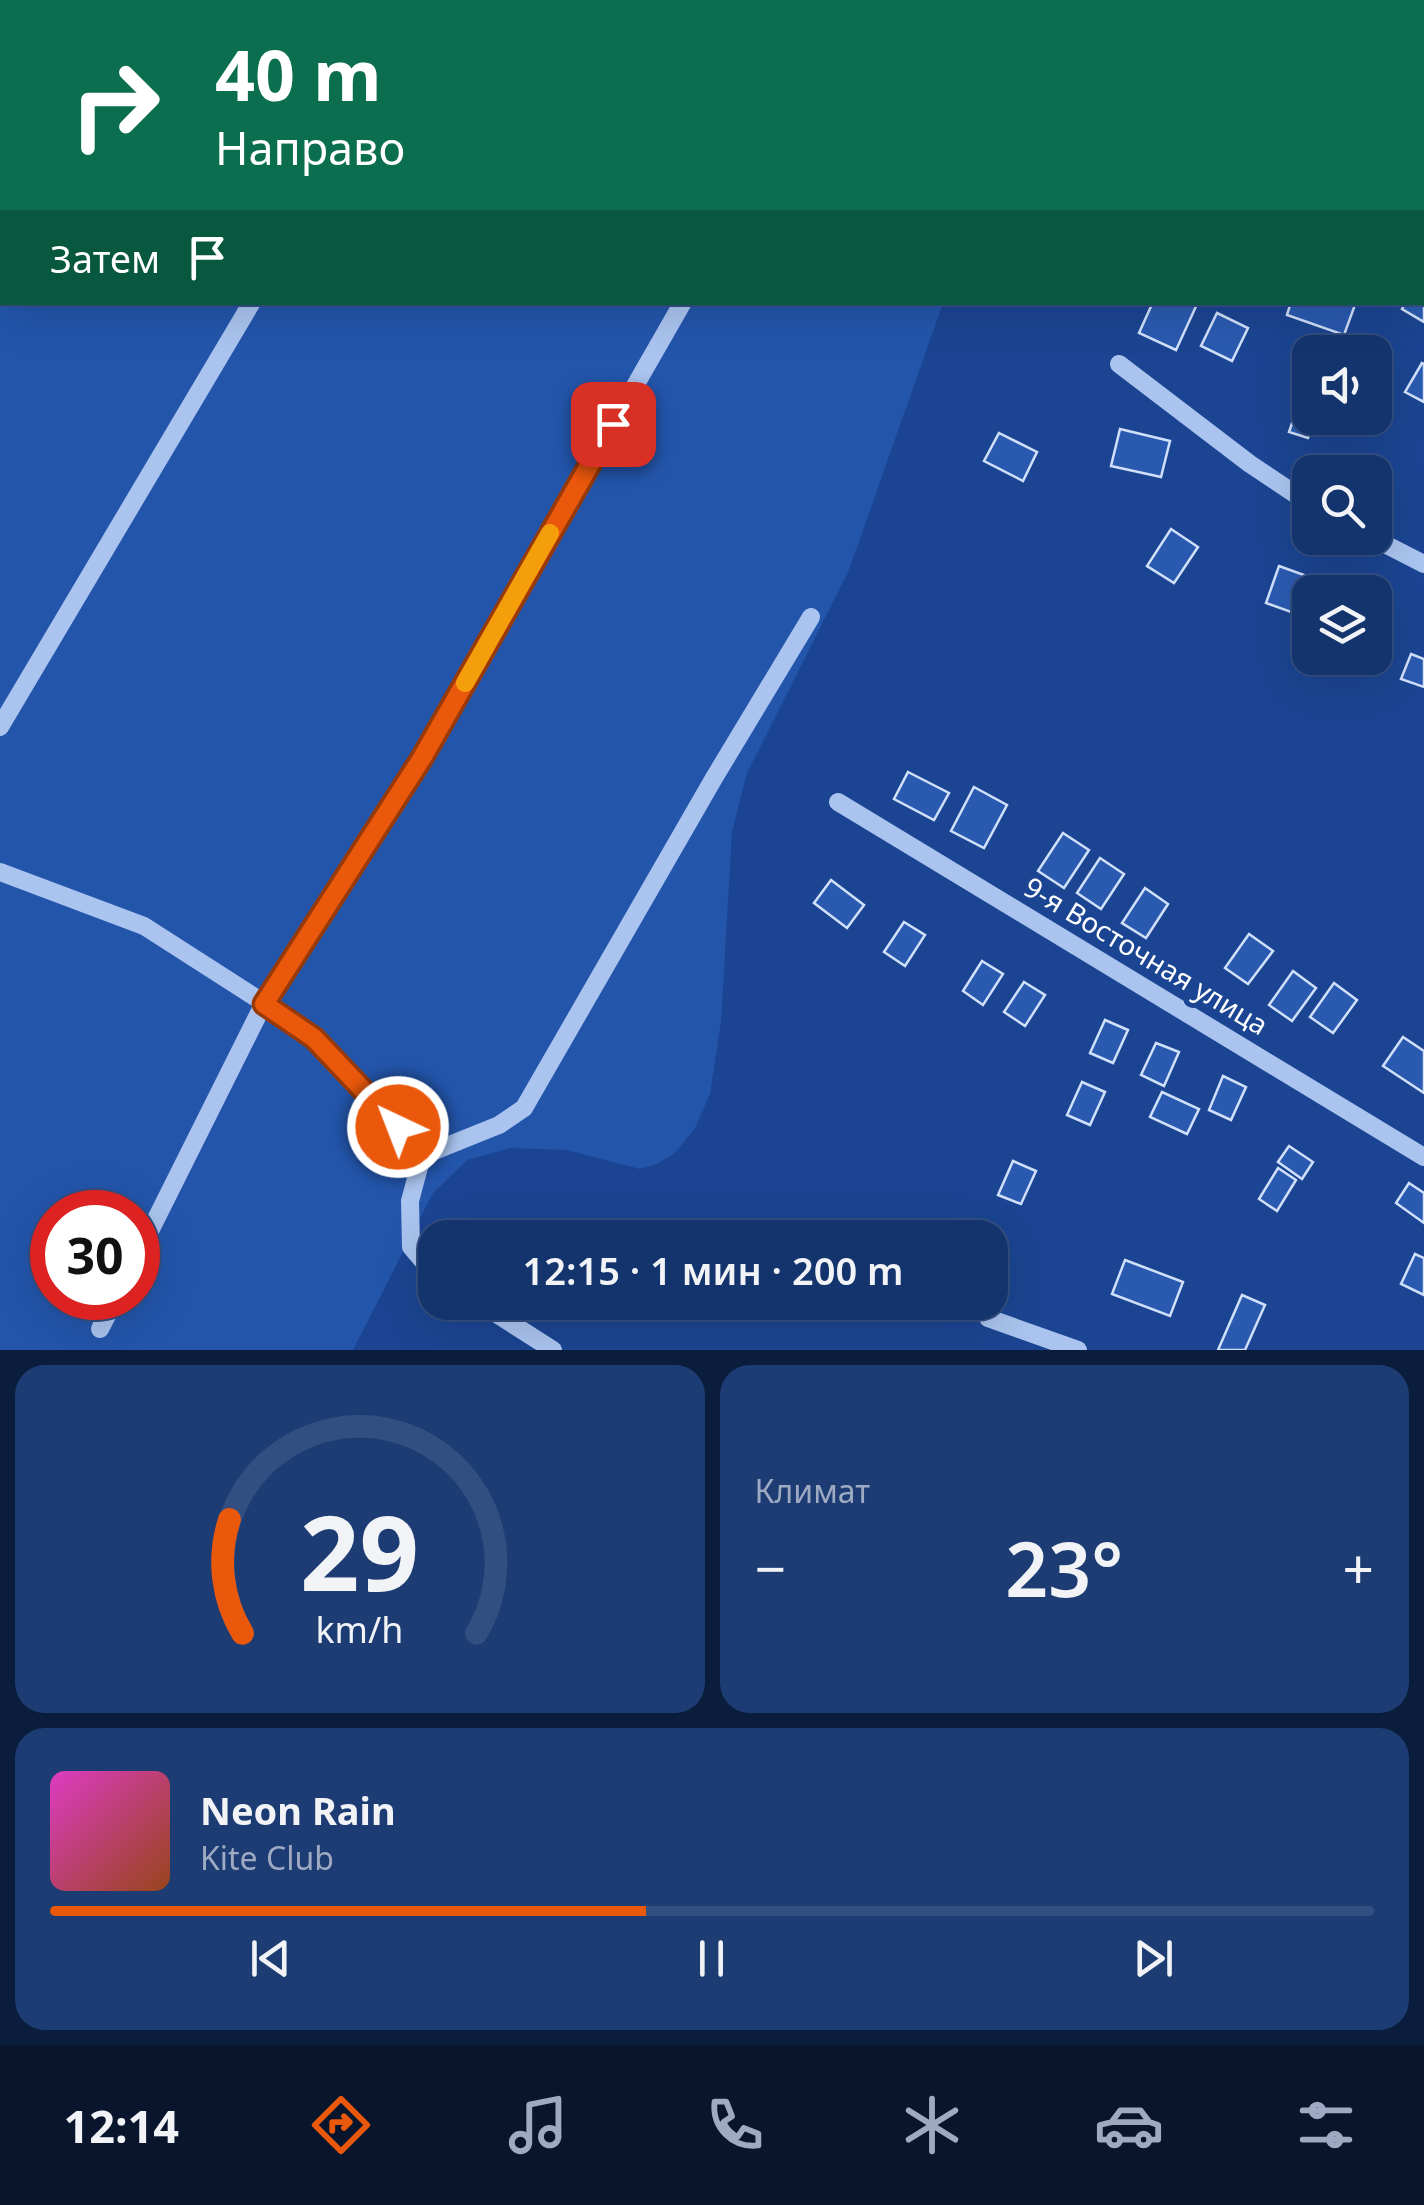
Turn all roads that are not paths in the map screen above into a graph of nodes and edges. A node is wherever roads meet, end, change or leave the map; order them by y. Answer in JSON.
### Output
{"nodes":[{"id":1,"x":250,"y":305,"type":"edge"},
{"id":2,"x":680,"y":305,"type":"edge"},
{"id":3,"x":1119,"y":364,"type":"dead end"},
{"id":4,"x":1292,"y":492,"type":"edge"},
{"id":5,"x":1392,"y":548,"type":"edge"},
{"id":6,"x":1424,"y":564,"type":"edge"},
{"id":7,"x":811,"y":618,"type":"dead end"},
{"id":8,"x":0,"y":727,"type":"edge"},
{"id":9,"x":838,"y":802,"type":"dead end"},
{"id":10,"x":0,"y":872,"type":"edge"},
{"id":11,"x":264,"y":1004,"type":"junction"},
{"id":12,"x":422,"y":1156,"type":"junction"},
{"id":13,"x":1424,"y":1158,"type":"edge"},
{"id":14,"x":160,"y":1211,"type":"edge"},
{"id":15,"x":418,"y":1255,"type":"edge"},
{"id":16,"x":105,"y":1320,"type":"edge"},
{"id":17,"x":506,"y":1320,"type":"edge"},
{"id":18,"x":994,"y":1320,"type":"edge"},
{"id":19,"x":100,"y":1329,"type":"dead end"},
{"id":20,"x":554,"y":1350,"type":"edge"},
{"id":21,"x":1078,"y":1350,"type":"edge"}],
"edges":[{"from":1,"to":8,"type":"street"},
{"from":2,"to":11,"type":"street"},
{"from":3,"to":4,"type":"street"},
{"from":5,"to":6,"type":"street"},
{"from":7,"to":12,"type":"street"},
{"from":9,"to":13,"type":"street","name":"9-я Восточная улица"},
{"from":10,"to":11,"type":"street"},
{"from":11,"to":12,"type":"street"},
{"from":11,"to":14,"type":"street"},
{"from":12,"to":15,"type":"street"},
{"from":16,"to":19,"type":"street"},
{"from":17,"to":20,"type":"street"},
{"from":18,"to":21,"type":"street"}]}
